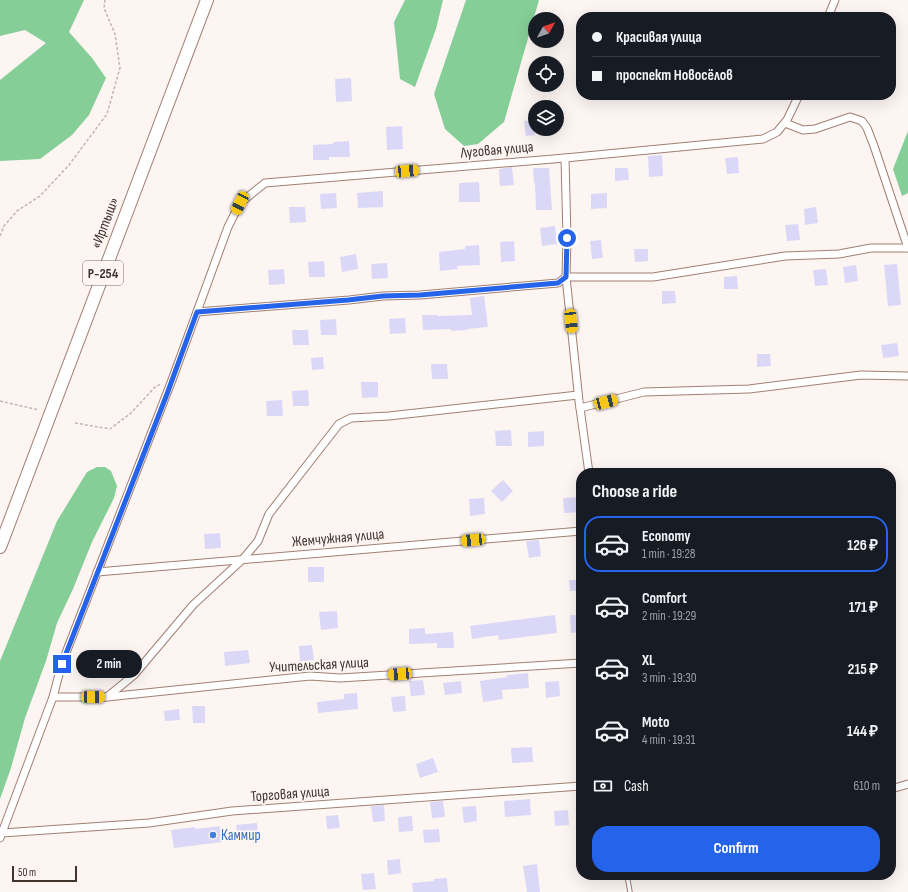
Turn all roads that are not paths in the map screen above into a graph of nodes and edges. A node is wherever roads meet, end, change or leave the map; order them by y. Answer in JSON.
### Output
{"nodes":[{"id":1,"x":207,"y":0,"type":"edge"},
{"id":2,"x":835,"y":0,"type":"edge"},
{"id":3,"x":830,"y":12,"type":"edge"},
{"id":4,"x":797,"y":100,"type":"edge"},
{"id":5,"x":785,"y":123,"type":"junction"},
{"id":6,"x":564,"y":158,"type":"junction"},
{"id":7,"x":908,"y":248,"type":"edge"},
{"id":8,"x":566,"y":277,"type":"junction"},
{"id":9,"x":197,"y":312,"type":"junction"},
{"id":10,"x":908,"y":376,"type":"edge"},
{"id":11,"x":578,"y":395,"type":"junction"},
{"id":12,"x":580,"y":408,"type":"junction"},
{"id":13,"x":588,"y":468,"type":"edge"},
{"id":14,"x":576,"y":531,"type":"edge"},
{"id":15,"x":0,"y":547,"type":"edge"},
{"id":16,"x":243,"y":560,"type":"junction"},
{"id":17,"x":97,"y":572,"type":"junction"},
{"id":18,"x":576,"y":663,"type":"edge"},
{"id":19,"x":53,"y":697,"type":"junction"},
{"id":20,"x":107,"y":697,"type":"junction"},
{"id":21,"x":908,"y":784,"type":"edge"},
{"id":22,"x":576,"y":786,"type":"edge"},
{"id":23,"x":896,"y":788,"type":"edge"},
{"id":24,"x":1,"y":835,"type":"edge"},
{"id":25,"x":628,"y":880,"type":"edge"},
{"id":26,"x":630,"y":892,"type":"edge"}],
"edges":[{"from":1,"to":15,"type":"highway","name":"«Иртыш»","number":"Р-254"},
{"from":2,"to":3,"type":"street"},
{"from":4,"to":5,"type":"street"},
{"from":5,"to":6,"type":"street","name":"Луговая улица"},
{"from":5,"to":7,"type":"street"},
{"from":6,"to":8,"type":"street"},
{"from":6,"to":9,"type":"street","name":"Луговая улица"},
{"from":7,"to":8,"type":"street"},
{"from":8,"to":9,"type":"street"},
{"from":8,"to":11,"type":"street"},
{"from":9,"to":17,"type":"street"},
{"from":10,"to":12,"type":"street"},
{"from":11,"to":12,"type":"street"},
{"from":11,"to":16,"type":"street"},
{"from":12,"to":13,"type":"street"},
{"from":14,"to":16,"type":"street","name":"Жемчужная улица"},
{"from":16,"to":17,"type":"street","name":"Жемчужная улица"},
{"from":16,"to":20,"type":"street"},
{"from":17,"to":19,"type":"street"},
{"from":18,"to":20,"type":"street","name":"Учительская улица"},
{"from":19,"to":20,"type":"street","name":"Учительская улица"},
{"from":19,"to":24,"type":"street"},
{"from":21,"to":23,"type":"street"},
{"from":22,"to":24,"type":"street","name":"Торговая улица"},
{"from":25,"to":26,"type":"lane"}]}
